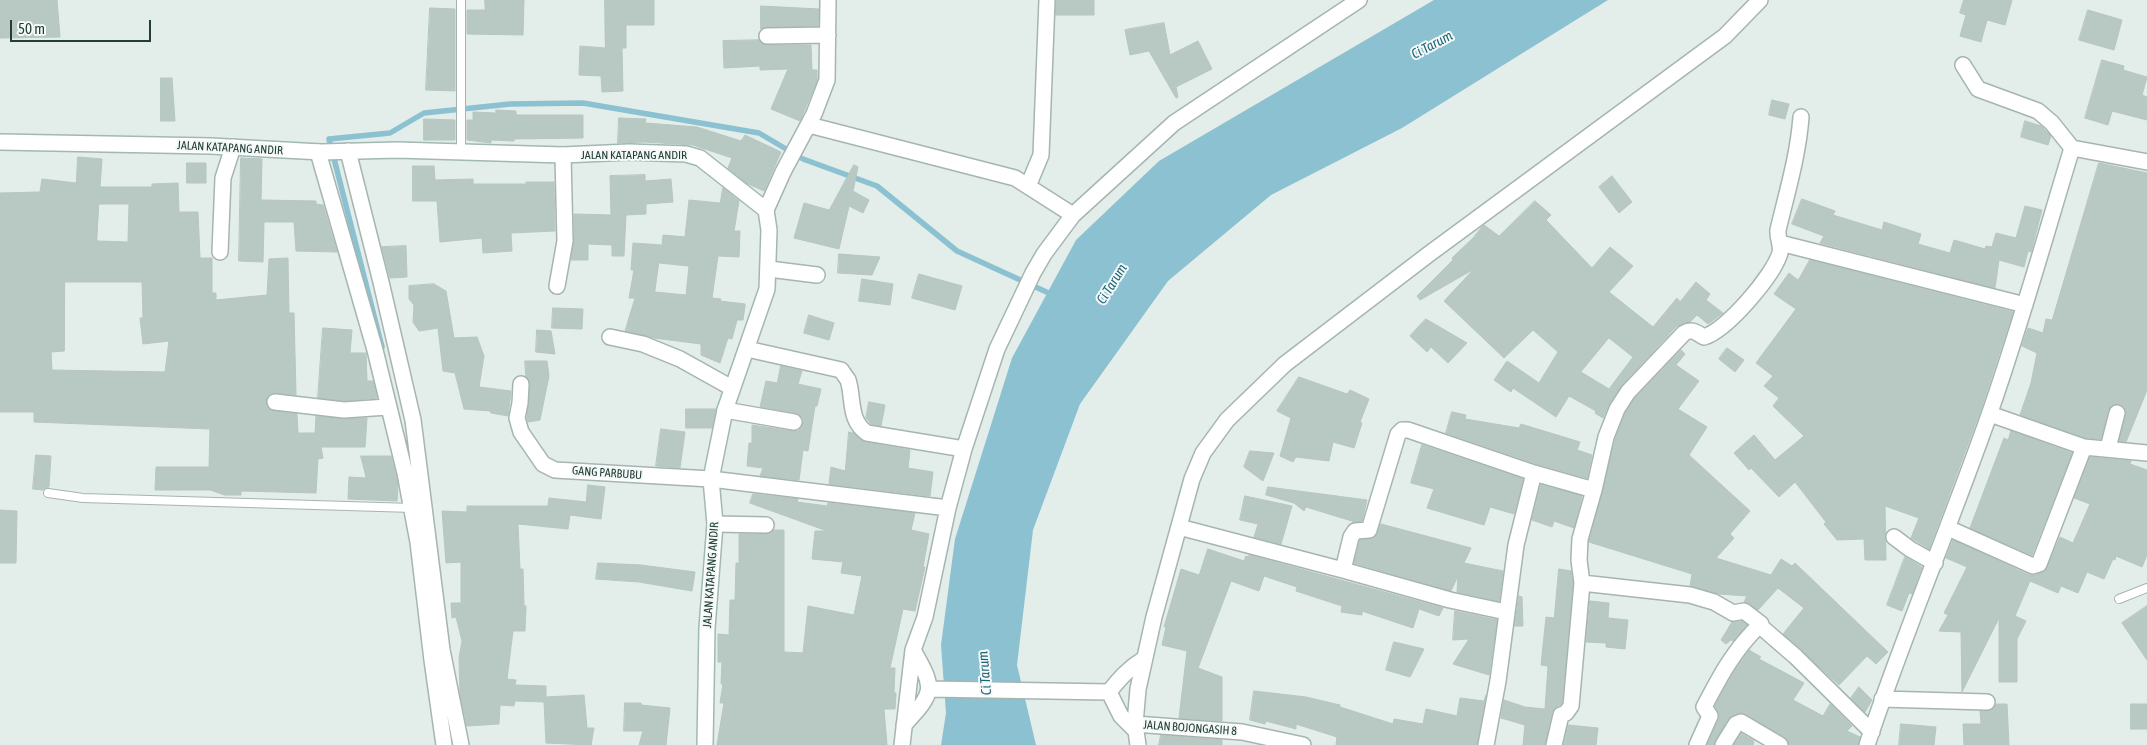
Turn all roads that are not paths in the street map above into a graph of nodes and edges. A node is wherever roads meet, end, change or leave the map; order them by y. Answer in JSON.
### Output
{"nodes":[{"id":1,"x":461,"y":0,"type":"edge"},
{"id":2,"x":828,"y":0,"type":"edge"},
{"id":3,"x":1047,"y":0,"type":"edge"},
{"id":4,"x":1359,"y":0,"type":"edge"},
{"id":5,"x":1760,"y":0,"type":"edge"},
{"id":6,"x":1337,"y":7,"type":"edge"},
{"id":7,"x":828,"y":35,"type":"junction"},
{"id":8,"x":767,"y":36,"type":"dead end"},
{"id":9,"x":1963,"y":65,"type":"dead end"},
{"id":10,"x":1801,"y":117,"type":"dead end"},
{"id":11,"x":808,"y":125,"type":"junction"},
{"id":12,"x":0,"y":142,"type":"edge"},
{"id":13,"x":233,"y":147,"type":"junction"},
{"id":14,"x":2072,"y":148,"type":"junction"},
{"id":15,"x":343,"y":151,"type":"junction"},
{"id":16,"x":461,"y":151,"type":"junction"},
{"id":17,"x":320,"y":152,"type":"junction"},
{"id":18,"x":563,"y":154,"type":"junction"},
{"id":19,"x":2147,"y":162,"type":"edge"},
{"id":20,"x":1026,"y":184,"type":"junction"},
{"id":21,"x":766,"y":210,"type":"junction"},
{"id":22,"x":1073,"y":215,"type":"junction"},
{"id":23,"x":1780,"y":243,"type":"junction"},
{"id":24,"x":220,"y":252,"type":"dead end"},
{"id":25,"x":768,"y":269,"type":"junction"},
{"id":26,"x":817,"y":275,"type":"dead end"},
{"id":27,"x":557,"y":286,"type":"dead end"},
{"id":28,"x":2026,"y":305,"type":"junction"},
{"id":29,"x":610,"y":337,"type":"dead end"},
{"id":30,"x":747,"y":349,"type":"junction"},
{"id":31,"x":521,"y":384,"type":"dead end"},
{"id":32,"x":732,"y":388,"type":"junction"},
{"id":33,"x":275,"y":402,"type":"dead end"},
{"id":34,"x":387,"y":407,"type":"junction"},
{"id":35,"x":726,"y":410,"type":"junction"},
{"id":36,"x":2117,"y":413,"type":"dead end"},
{"id":37,"x":1990,"y":414,"type":"junction"},
{"id":38,"x":794,"y":422,"type":"dead end"},
{"id":39,"x":2084,"y":447,"type":"junction"},
{"id":40,"x":2108,"y":448,"type":"junction"},
{"id":41,"x":964,"y":449,"type":"junction"},
{"id":42,"x":2147,"y":452,"type":"edge"},
{"id":43,"x":1534,"y":473,"type":"junction"},
{"id":44,"x":711,"y":479,"type":"junction"},
{"id":45,"x":1594,"y":490,"type":"junction"},
{"id":46,"x":48,"y":493,"type":"dead end"},
{"id":47,"x":417,"y":507,"type":"junction"},
{"id":48,"x":948,"y":508,"type":"junction"},
{"id":49,"x":716,"y":524,"type":"junction"},
{"id":50,"x":766,"y":525,"type":"dead end"},
{"id":51,"x":1179,"y":527,"type":"junction"},
{"id":52,"x":1948,"y":528,"type":"junction"},
{"id":53,"x":1894,"y":537,"type":"dead end"},
{"id":54,"x":1935,"y":563,"type":"junction"},
{"id":55,"x":1343,"y":570,"type":"junction"},
{"id":56,"x":1582,"y":583,"type":"junction"},
{"id":57,"x":2147,"y":588,"type":"edge"},
{"id":58,"x":2118,"y":599,"type":"dead end"},
{"id":59,"x":1506,"y":612,"type":"junction"},
{"id":60,"x":1759,"y":625,"type":"junction"},
{"id":61,"x":913,"y":650,"type":"junction"},
{"id":62,"x":1144,"y":659,"type":"junction"},
{"id":63,"x":930,"y":688,"type":"junction"},
{"id":64,"x":1109,"y":692,"type":"junction"},
{"id":65,"x":1882,"y":699,"type":"junction"},
{"id":66,"x":1987,"y":702,"type":"dead end"},
{"id":67,"x":904,"y":725,"type":"junction"},
{"id":68,"x":1136,"y":733,"type":"edge"},
{"id":69,"x":1869,"y":739,"type":"edge"},
{"id":70,"x":444,"y":745,"type":"edge"},
{"id":71,"x":461,"y":745,"type":"edge"},
{"id":72,"x":705,"y":745,"type":"edge"},
{"id":73,"x":902,"y":745,"type":"edge"},
{"id":74,"x":1303,"y":745,"type":"edge"},
{"id":75,"x":1486,"y":745,"type":"edge"},
{"id":76,"x":1554,"y":745,"type":"edge"},
{"id":77,"x":1698,"y":745,"type":"edge"},
{"id":78,"x":1723,"y":745,"type":"edge"},
{"id":79,"x":1780,"y":745,"type":"edge"}],
"edges":[{"from":1,"to":16,"type":"lane"},
{"from":2,"to":7,"type":"street"},
{"from":3,"to":20,"type":"street"},
{"from":4,"to":6,"type":"street"},
{"from":5,"to":51,"type":"street"},
{"from":6,"to":22,"type":"street"},
{"from":7,"to":8,"type":"street"},
{"from":7,"to":11,"type":"street"},
{"from":9,"to":14,"type":"street"},
{"from":10,"to":23,"type":"street"},
{"from":11,"to":20,"type":"street"},
{"from":11,"to":21,"type":"street"},
{"from":12,"to":13,"type":"street","name":"JALAN KATAPANG ANDIR"},
{"from":13,"to":17,"type":"street","name":"JALAN KATAPANG ANDIR"},
{"from":13,"to":24,"type":"street"},
{"from":14,"to":19,"type":"street"},
{"from":14,"to":28,"type":"street"},
{"from":15,"to":16,"type":"street","name":"JALAN KATAPANG ANDIR"},
{"from":15,"to":17,"type":"street","name":"JALAN KATAPANG ANDIR"},
{"from":15,"to":47,"type":"street"},
{"from":16,"to":18,"type":"street","name":"JALAN KATAPANG ANDIR"},
{"from":17,"to":34,"type":"street"},
{"from":18,"to":21,"type":"street","name":"JALAN KATAPANG ANDIR"},
{"from":18,"to":27,"type":"street"},
{"from":20,"to":22,"type":"street"},
{"from":21,"to":25,"type":"street","name":"JALAN KATAPANG ANDIR"},
{"from":22,"to":41,"type":"street"},
{"from":23,"to":28,"type":"street"},
{"from":23,"to":45,"type":"street"},
{"from":25,"to":26,"type":"street"},
{"from":25,"to":30,"type":"street","name":"JALAN KATAPANG ANDIR"},
{"from":28,"to":37,"type":"street"},
{"from":29,"to":32,"type":"street"},
{"from":30,"to":32,"type":"street","name":"JALAN KATAPANG ANDIR"},
{"from":30,"to":41,"type":"street"},
{"from":31,"to":44,"type":"street","name":"GANG PARBUBU"},
{"from":32,"to":35,"type":"street","name":"JALAN KATAPANG ANDIR"},
{"from":33,"to":34,"type":"street"},
{"from":34,"to":47,"type":"street"},
{"from":35,"to":38,"type":"street"},
{"from":35,"to":44,"type":"street","name":"JALAN KATAPANG ANDIR"},
{"from":36,"to":40,"type":"street"},
{"from":37,"to":39,"type":"street"},
{"from":37,"to":52,"type":"street"},
{"from":39,"to":40,"type":"street"},
{"from":39,"to":52,"type":"street"},
{"from":40,"to":42,"type":"street"},
{"from":41,"to":48,"type":"street"},
{"from":43,"to":45,"type":"street"},
{"from":43,"to":55,"type":"street"},
{"from":43,"to":59,"type":"street"},
{"from":44,"to":48,"type":"street","name":"GANG PARBUBU"},
{"from":44,"to":49,"type":"street","name":"JALAN KATAPANG ANDIR"},
{"from":45,"to":56,"type":"street"},
{"from":46,"to":47,"type":"lane"},
{"from":47,"to":70,"type":"street"},
{"from":47,"to":71,"type":"street"},
{"from":48,"to":61,"type":"street"},
{"from":49,"to":50,"type":"street"},
{"from":49,"to":72,"type":"street","name":"JALAN KATAPANG ANDIR"},
{"from":51,"to":55,"type":"street"},
{"from":51,"to":62,"type":"street"},
{"from":52,"to":54,"type":"street"},
{"from":53,"to":54,"type":"street"},
{"from":54,"to":65,"type":"street"},
{"from":55,"to":59,"type":"street"},
{"from":56,"to":60,"type":"street"},
{"from":56,"to":76,"type":"street"},
{"from":57,"to":58,"type":"lane"},
{"from":59,"to":75,"type":"street"},
{"from":60,"to":69,"type":"street"},
{"from":60,"to":77,"type":"street"},
{"from":61,"to":63,"type":"street"},
{"from":61,"to":67,"type":"street"},
{"from":62,"to":64,"type":"street"},
{"from":62,"to":68,"type":"street"},
{"from":63,"to":64,"type":"street"},
{"from":63,"to":67,"type":"street"},
{"from":64,"to":68,"type":"street"},
{"from":65,"to":66,"type":"street"},
{"from":65,"to":69,"type":"street"},
{"from":67,"to":73,"type":"street"},
{"from":68,"to":74,"type":"street","name":"JALAN BOJONGASIH 8"},
{"from":78,"to":79,"type":"street"}]}
